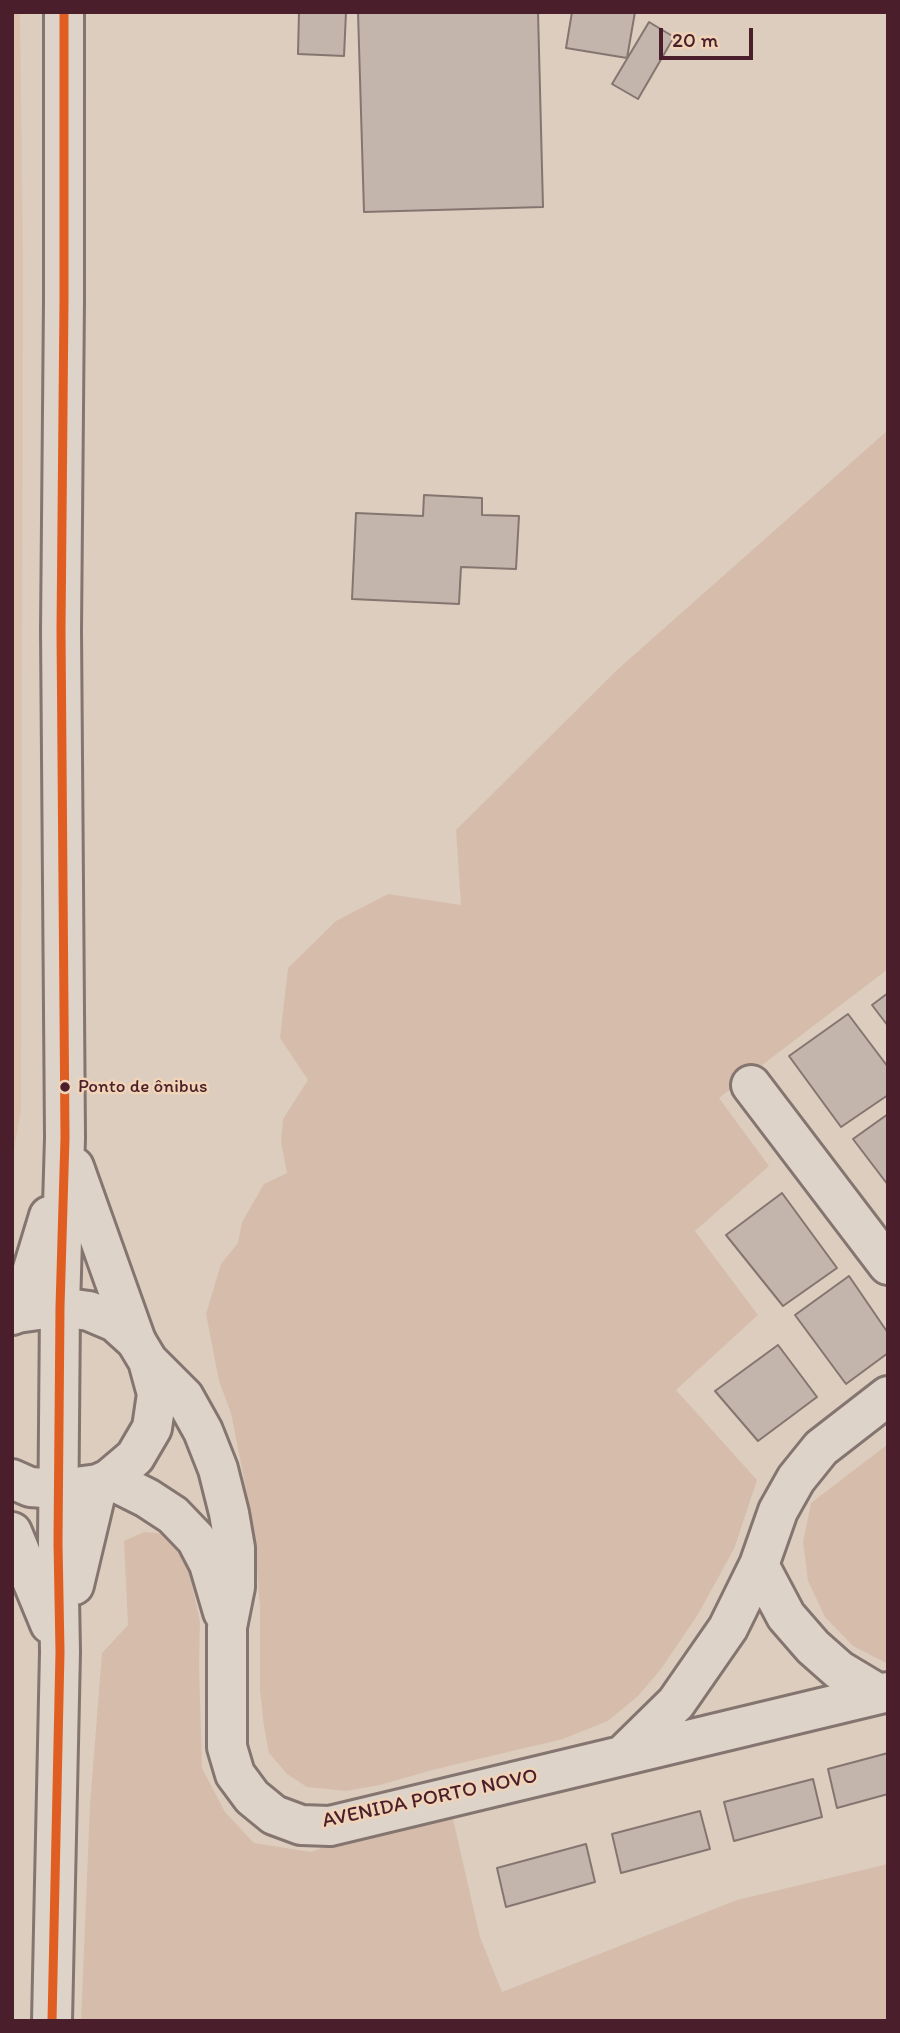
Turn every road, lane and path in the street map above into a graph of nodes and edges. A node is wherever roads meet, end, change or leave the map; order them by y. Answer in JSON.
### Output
{"nodes":[{"id":1,"x":64,"y":12,"type":"edge"},
{"id":2,"x":751,"y":1085,"type":"dead end"},
{"id":3,"x":65,"y":1138,"type":"junction"},
{"id":4,"x":888,"y":1265,"type":"edge"},
{"id":5,"x":60,"y":1307,"type":"junction"},
{"id":6,"x":15,"y":1314,"type":"edge"},
{"id":7,"x":142,"y":1351,"type":"junction"},
{"id":8,"x":888,"y":1396,"type":"edge"},
{"id":9,"x":12,"y":1479,"type":"edge"},
{"id":10,"x":103,"y":1481,"type":"junction"},
{"id":11,"x":60,"y":1489,"type":"junction"},
{"id":12,"x":12,"y":1532,"type":"edge"},
{"id":13,"x":759,"y":1565,"type":"junction"},
{"id":14,"x":227,"y":1627,"type":"junction"},
{"id":15,"x":60,"y":1652,"type":"junction"},
{"id":16,"x":883,"y":1693,"type":"edge"},
{"id":17,"x":622,"y":1755,"type":"junction"},
{"id":18,"x":52,"y":2021,"type":"edge"}],
"edges":[{"from":1,"to":3,"type":"main road"},
{"from":2,"to":4,"type":"main road"},
{"from":3,"to":5,"type":"main road"},
{"from":3,"to":6,"type":"main road"},
{"from":3,"to":7,"type":"main road"},
{"from":5,"to":6,"type":"main road"},
{"from":5,"to":7,"type":"main road"},
{"from":5,"to":11,"type":"main road"},
{"from":7,"to":10,"type":"main road"},
{"from":7,"to":14,"type":"main road"},
{"from":8,"to":13,"type":"main road"},
{"from":9,"to":11,"type":"main road"},
{"from":10,"to":11,"type":"main road"},
{"from":10,"to":14,"type":"main road"},
{"from":10,"to":15,"type":"main road"},
{"from":11,"to":15,"type":"main road"},
{"from":12,"to":15,"type":"main road"},
{"from":13,"to":16,"type":"main road"},
{"from":13,"to":17,"type":"main road"},
{"from":14,"to":17,"type":"main road","name":"AVENIDA PORTO NOVO"},
{"from":15,"to":18,"type":"main road"},
{"from":16,"to":17,"type":"main road","name":"AVENIDA PORTO NOVO"}]}
